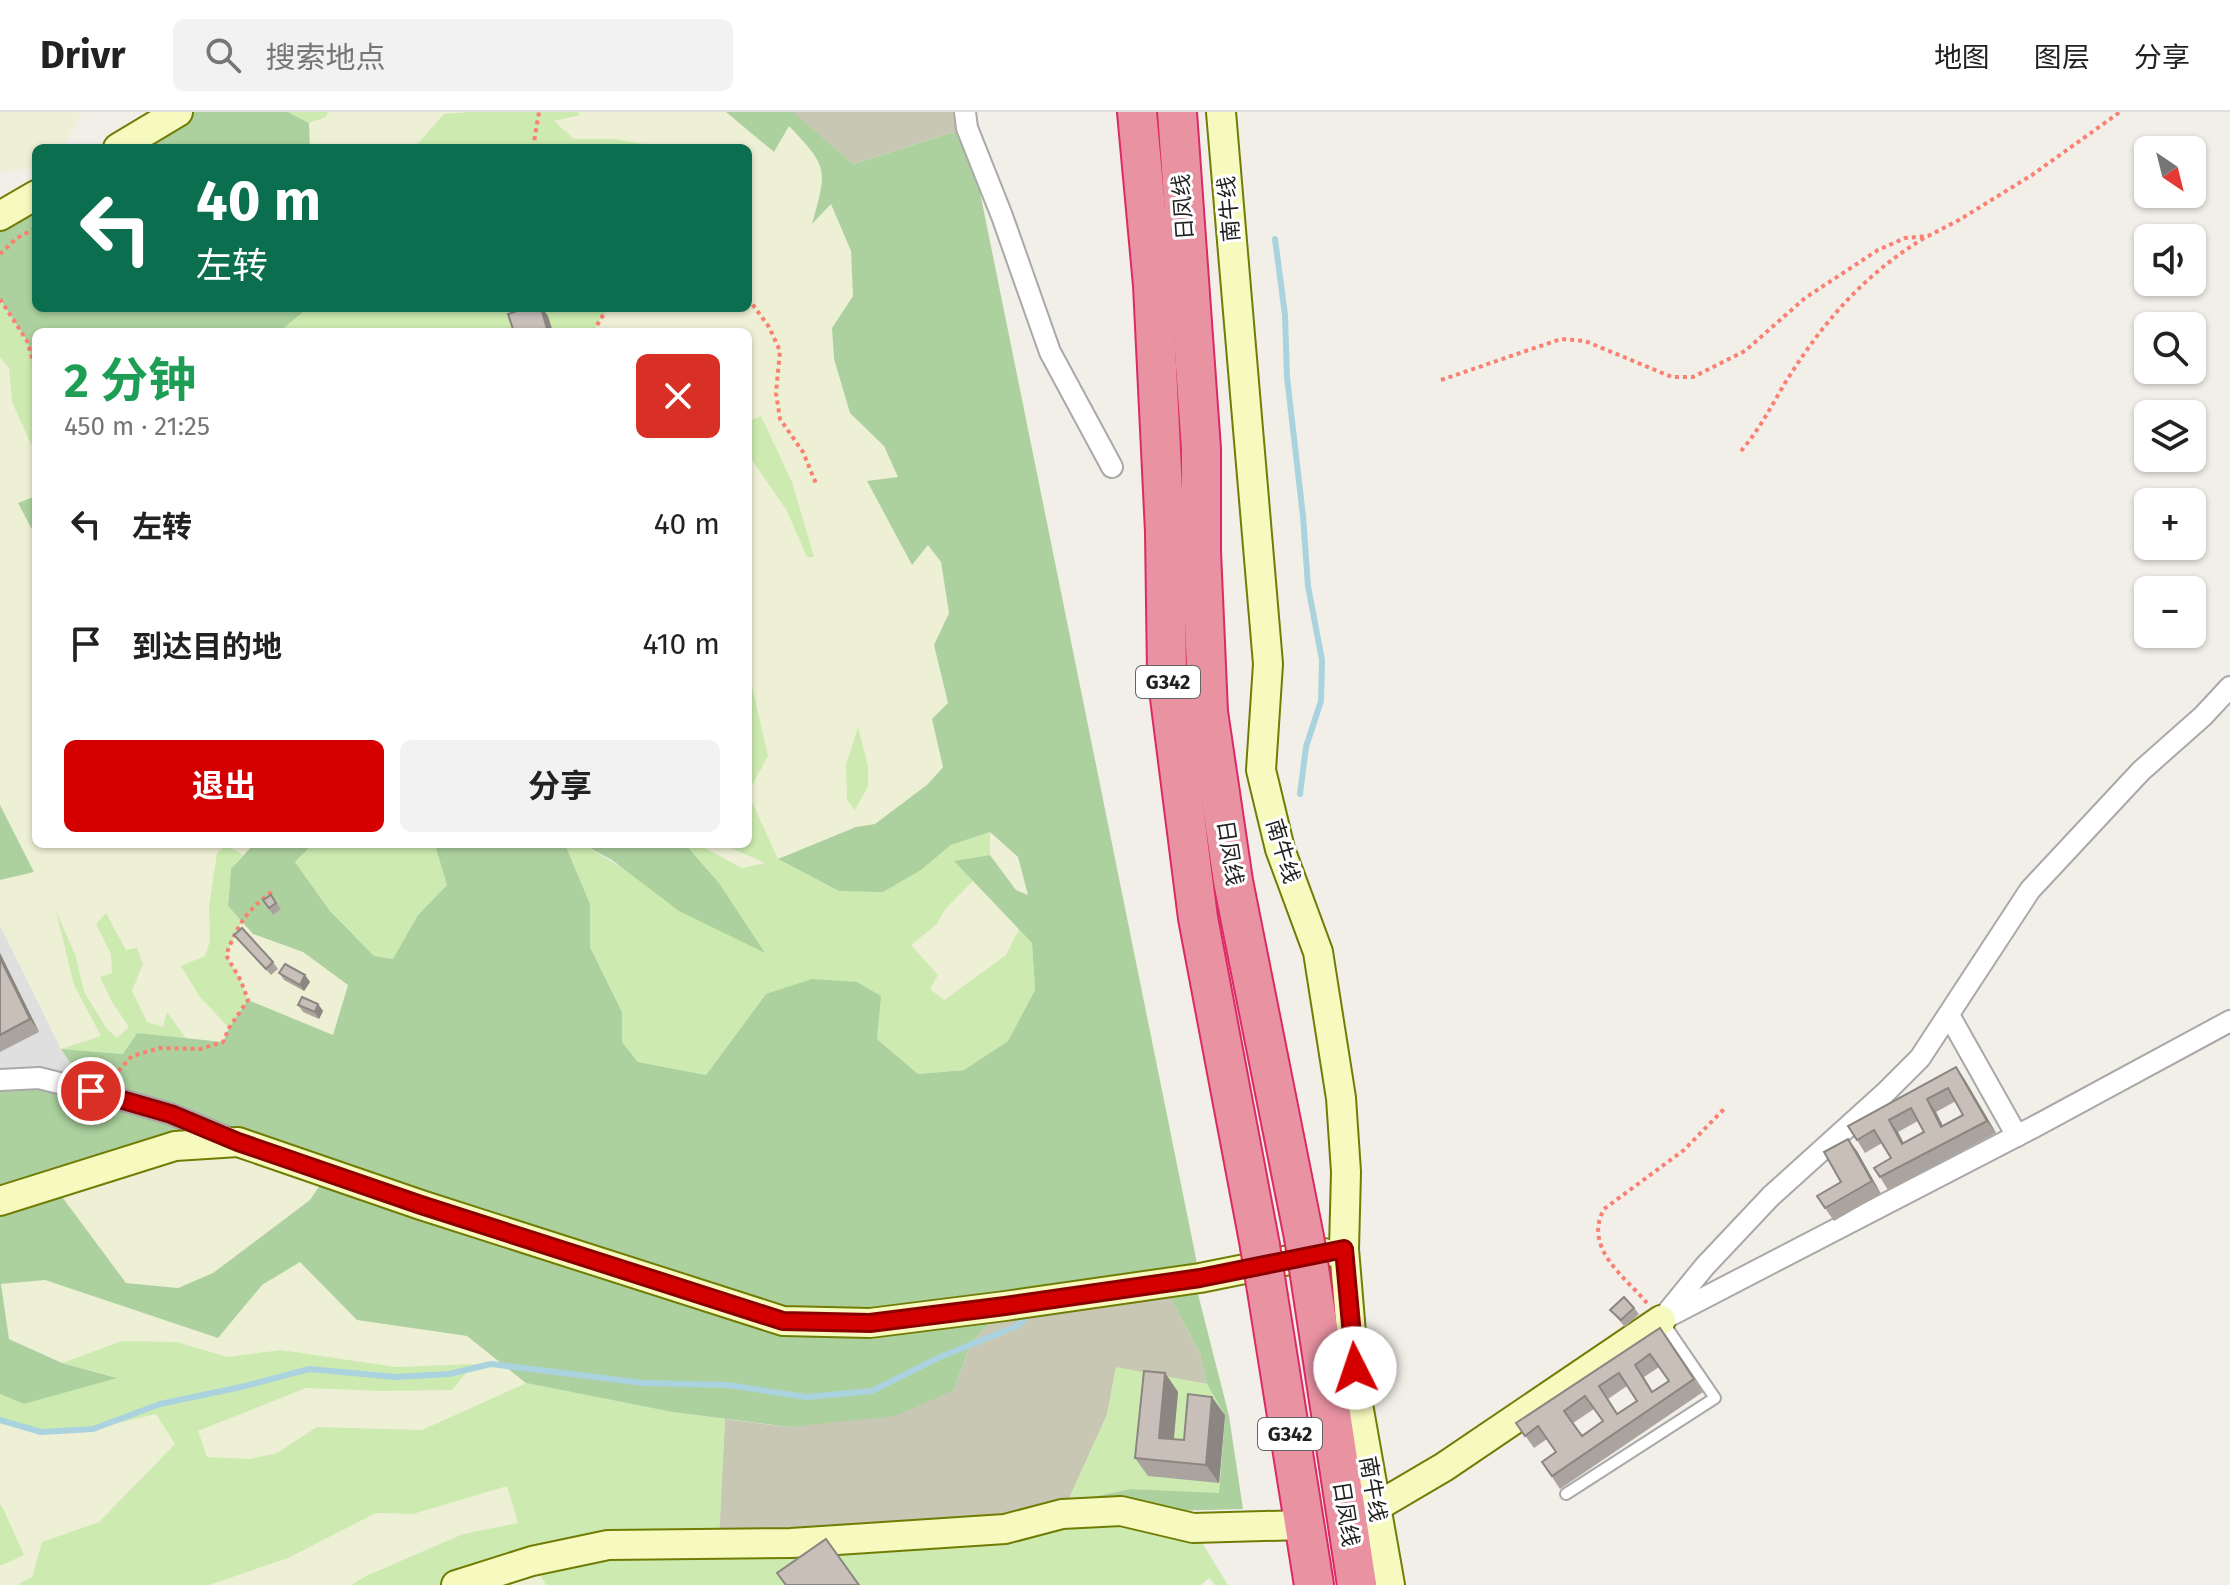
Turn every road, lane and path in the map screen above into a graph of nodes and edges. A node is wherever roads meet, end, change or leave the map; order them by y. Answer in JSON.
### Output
{"nodes":[{"id":1,"x":178,"y":112,"type":"edge"},
{"id":2,"x":539,"y":112,"type":"edge"},
{"id":3,"x":965,"y":112,"type":"edge"},
{"id":4,"x":1137,"y":112,"type":"edge"},
{"id":5,"x":1177,"y":112,"type":"edge"},
{"id":6,"x":1221,"y":112,"type":"edge"},
{"id":7,"x":2120,"y":112,"type":"edge"},
{"id":8,"x":125,"y":144,"type":"edge"},
{"id":9,"x":534,"y":144,"type":"edge"},
{"id":10,"x":32,"y":197,"type":"edge"},
{"id":11,"x":0,"y":216,"type":"edge"},
{"id":12,"x":32,"y":230,"type":"edge"},
{"id":13,"x":1928,"y":236,"type":"junction"},
{"id":14,"x":0,"y":254,"type":"edge"},
{"id":15,"x":0,"y":299,"type":"edge"},
{"id":16,"x":752,"y":304,"type":"edge"},
{"id":17,"x":32,"y":358,"type":"edge"},
{"id":18,"x":1441,"y":380,"type":"dead end"},
{"id":19,"x":1741,"y":451,"type":"dead end"},
{"id":20,"x":1112,"y":467,"type":"dead end"},
{"id":21,"x":817,"y":486,"type":"dead end"},
{"id":22,"x":2230,"y":687,"type":"edge"},
{"id":23,"x":273,"y":891,"type":"dead end"},
{"id":24,"x":1949,"y":1015,"type":"junction"},
{"id":25,"x":2230,"y":1021,"type":"edge"},
{"id":26,"x":1,"y":1078,"type":"edge"},
{"id":27,"x":91,"y":1091,"type":"junction"},
{"id":28,"x":1724,"y":1109,"type":"dead end"},
{"id":29,"x":2017,"y":1136,"type":"junction"},
{"id":30,"x":238,"y":1142,"type":"junction"},
{"id":31,"x":0,"y":1201,"type":"edge"},
{"id":32,"x":1344,"y":1249,"type":"junction"},
{"id":33,"x":1661,"y":1320,"type":"junction"},
{"id":34,"x":1566,"y":1494,"type":"dead end"},
{"id":35,"x":1361,"y":1512,"type":"junction"},
{"id":36,"x":1304,"y":1525,"type":"junction"},
{"id":37,"x":456,"y":1585,"type":"edge"},
{"id":38,"x":1314,"y":1585,"type":"edge"},
{"id":39,"x":1357,"y":1585,"type":"edge"},
{"id":40,"x":1390,"y":1585,"type":"edge"}],
"edges":[{"from":1,"to":8,"type":"street"},
{"from":2,"to":9,"type":"path"},
{"from":3,"to":20,"type":"street"},
{"from":4,"to":36,"type":"highway","name":"日凤线","number":"G342","bridge":true},
{"from":5,"to":35,"type":"highway","name":"日凤线","number":"G342","bridge":true},
{"from":6,"to":32,"type":"street","name":"南牛线"},
{"from":7,"to":13,"type":"path"},
{"from":10,"to":11,"type":"street"},
{"from":12,"to":14,"type":"path"},
{"from":13,"to":18,"type":"path"},
{"from":13,"to":19,"type":"path"},
{"from":15,"to":17,"type":"path"},
{"from":16,"to":21,"type":"path"},
{"from":22,"to":24,"type":"street"},
{"from":23,"to":27,"type":"path"},
{"from":24,"to":29,"type":"street"},
{"from":24,"to":33,"type":"street"},
{"from":25,"to":29,"type":"street"},
{"from":26,"to":27,"type":"street"},
{"from":27,"to":30,"type":"street"},
{"from":28,"to":33,"type":"path"},
{"from":29,"to":33,"type":"street"},
{"from":30,"to":31,"type":"street"},
{"from":30,"to":32,"type":"street"},
{"from":32,"to":35,"type":"street","name":"南牛线"},
{"from":33,"to":34,"type":"lane"},
{"from":33,"to":35,"type":"street"},
{"from":35,"to":39,"type":"highway","name":"日凤线","number":"G342"},
{"from":35,"to":40,"type":"street","name":"南牛线"},
{"from":36,"to":37,"type":"street"},
{"from":36,"to":38,"type":"highway","name":"日凤线","number":"G342"}]}
